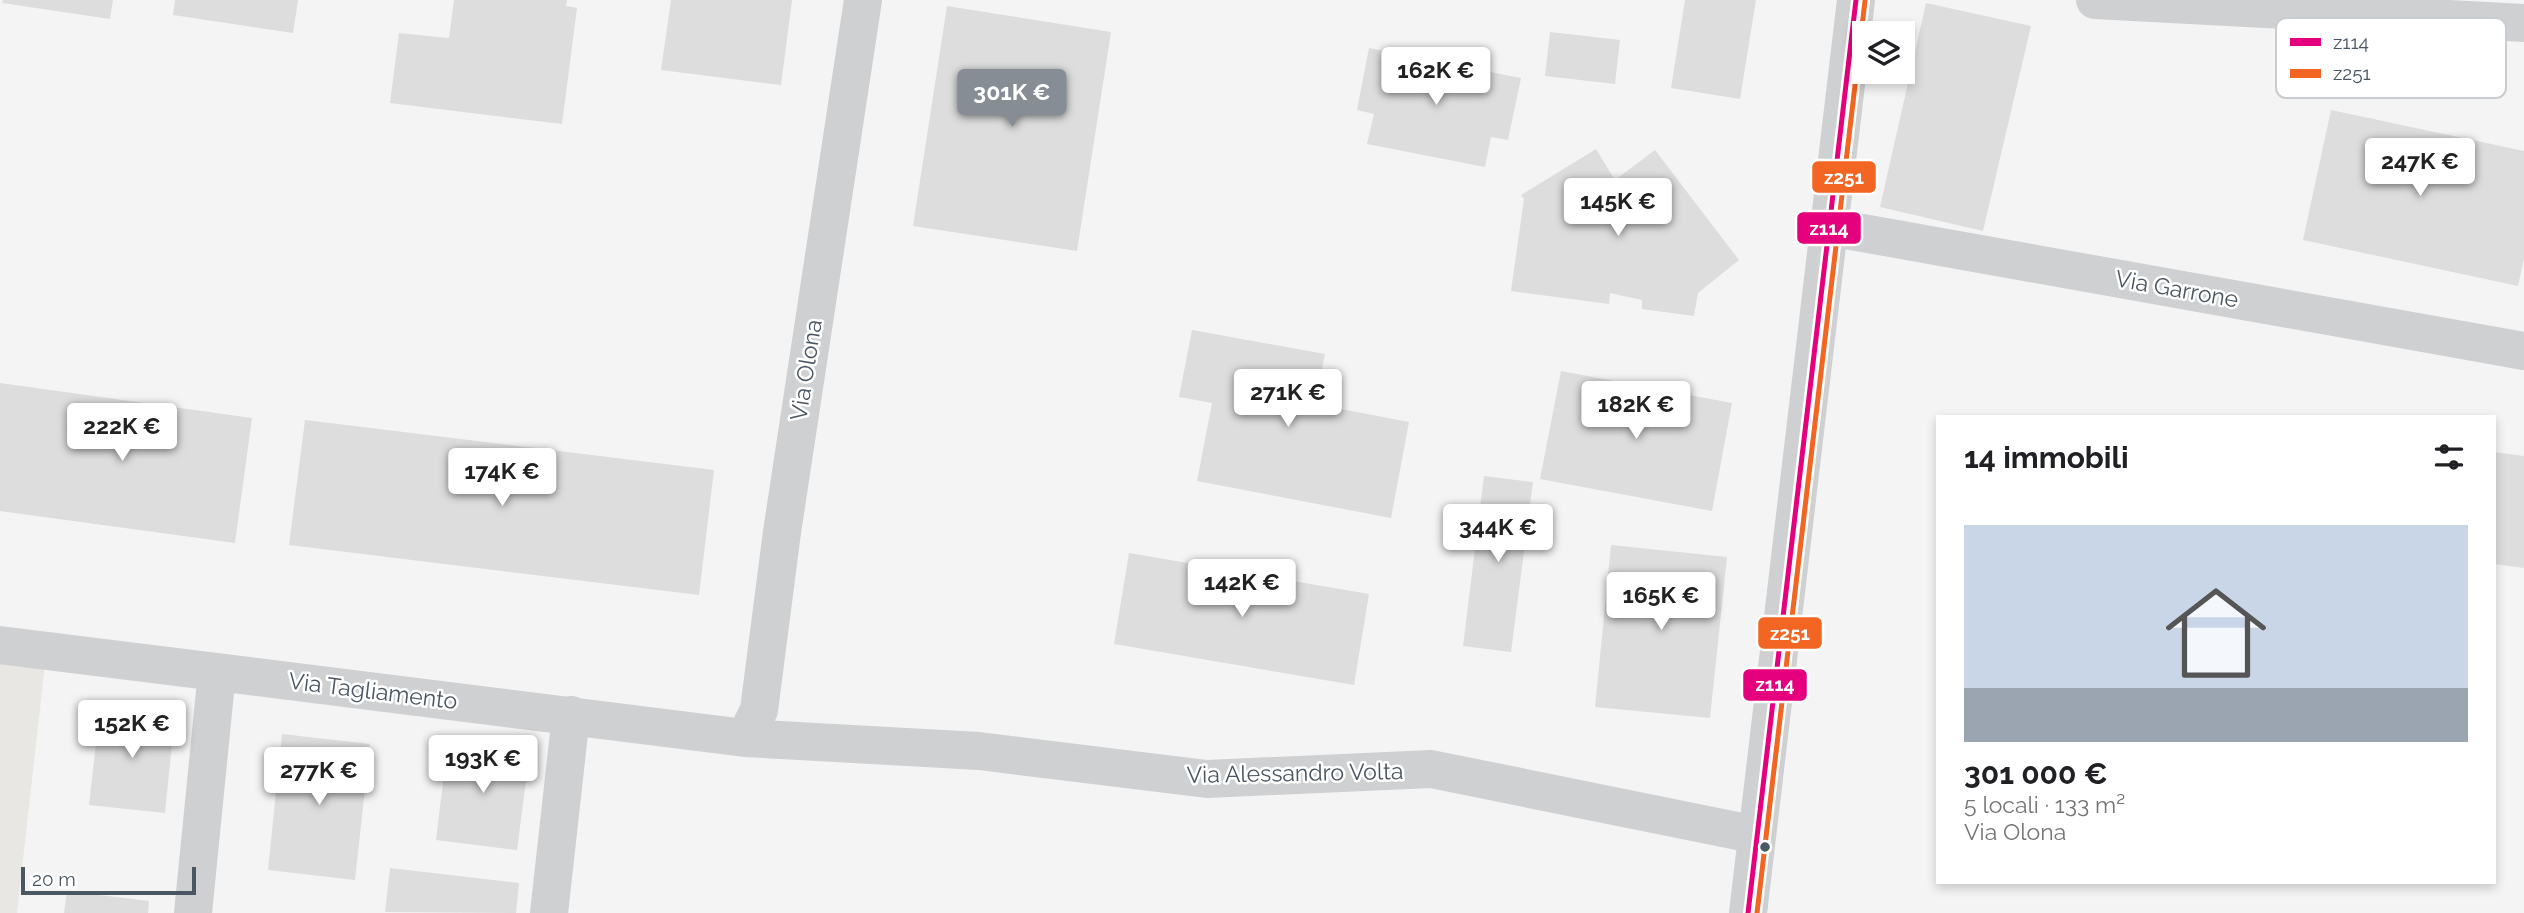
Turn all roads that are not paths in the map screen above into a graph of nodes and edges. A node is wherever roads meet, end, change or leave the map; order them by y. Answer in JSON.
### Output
{"nodes":[{"id":1,"x":863,"y":0,"type":"edge"},
{"id":2,"x":1856,"y":0,"type":"edge"},
{"id":3,"x":2095,"y":0,"type":"edge"},
{"id":4,"x":2431,"y":18,"type":"edge"},
{"id":5,"x":2506,"y":22,"type":"edge"},
{"id":6,"x":2524,"y":23,"type":"edge"},
{"id":7,"x":1829,"y":227,"type":"junction"},
{"id":8,"x":2524,"y":351,"type":"edge"},
{"id":9,"x":0,"y":645,"type":"edge"},
{"id":10,"x":217,"y":672,"type":"junction"},
{"id":11,"x":571,"y":715,"type":"junction"},
{"id":12,"x":745,"y":738,"type":"junction"},
{"id":13,"x":1757,"y":835,"type":"junction"},
{"id":14,"x":193,"y":913,"type":"edge"},
{"id":15,"x":549,"y":913,"type":"edge"},
{"id":16,"x":1748,"y":913,"type":"edge"}],
"edges":[{"from":1,"to":12,"type":"street","name":"Via Olona"},
{"from":2,"to":7,"type":"street"},
{"from":3,"to":4,"type":"street"},
{"from":5,"to":6,"type":"street"},
{"from":7,"to":8,"type":"street","name":"Via Garrone"},
{"from":7,"to":13,"type":"street"},
{"from":9,"to":10,"type":"street","name":"Via Tagliamento"},
{"from":10,"to":11,"type":"street","name":"Via Tagliamento"},
{"from":10,"to":14,"type":"street"},
{"from":11,"to":12,"type":"street","name":"Via Tagliamento"},
{"from":11,"to":15,"type":"street"},
{"from":12,"to":13,"type":"street","name":"Via Alessandro Volta"},
{"from":13,"to":16,"type":"street"}]}
